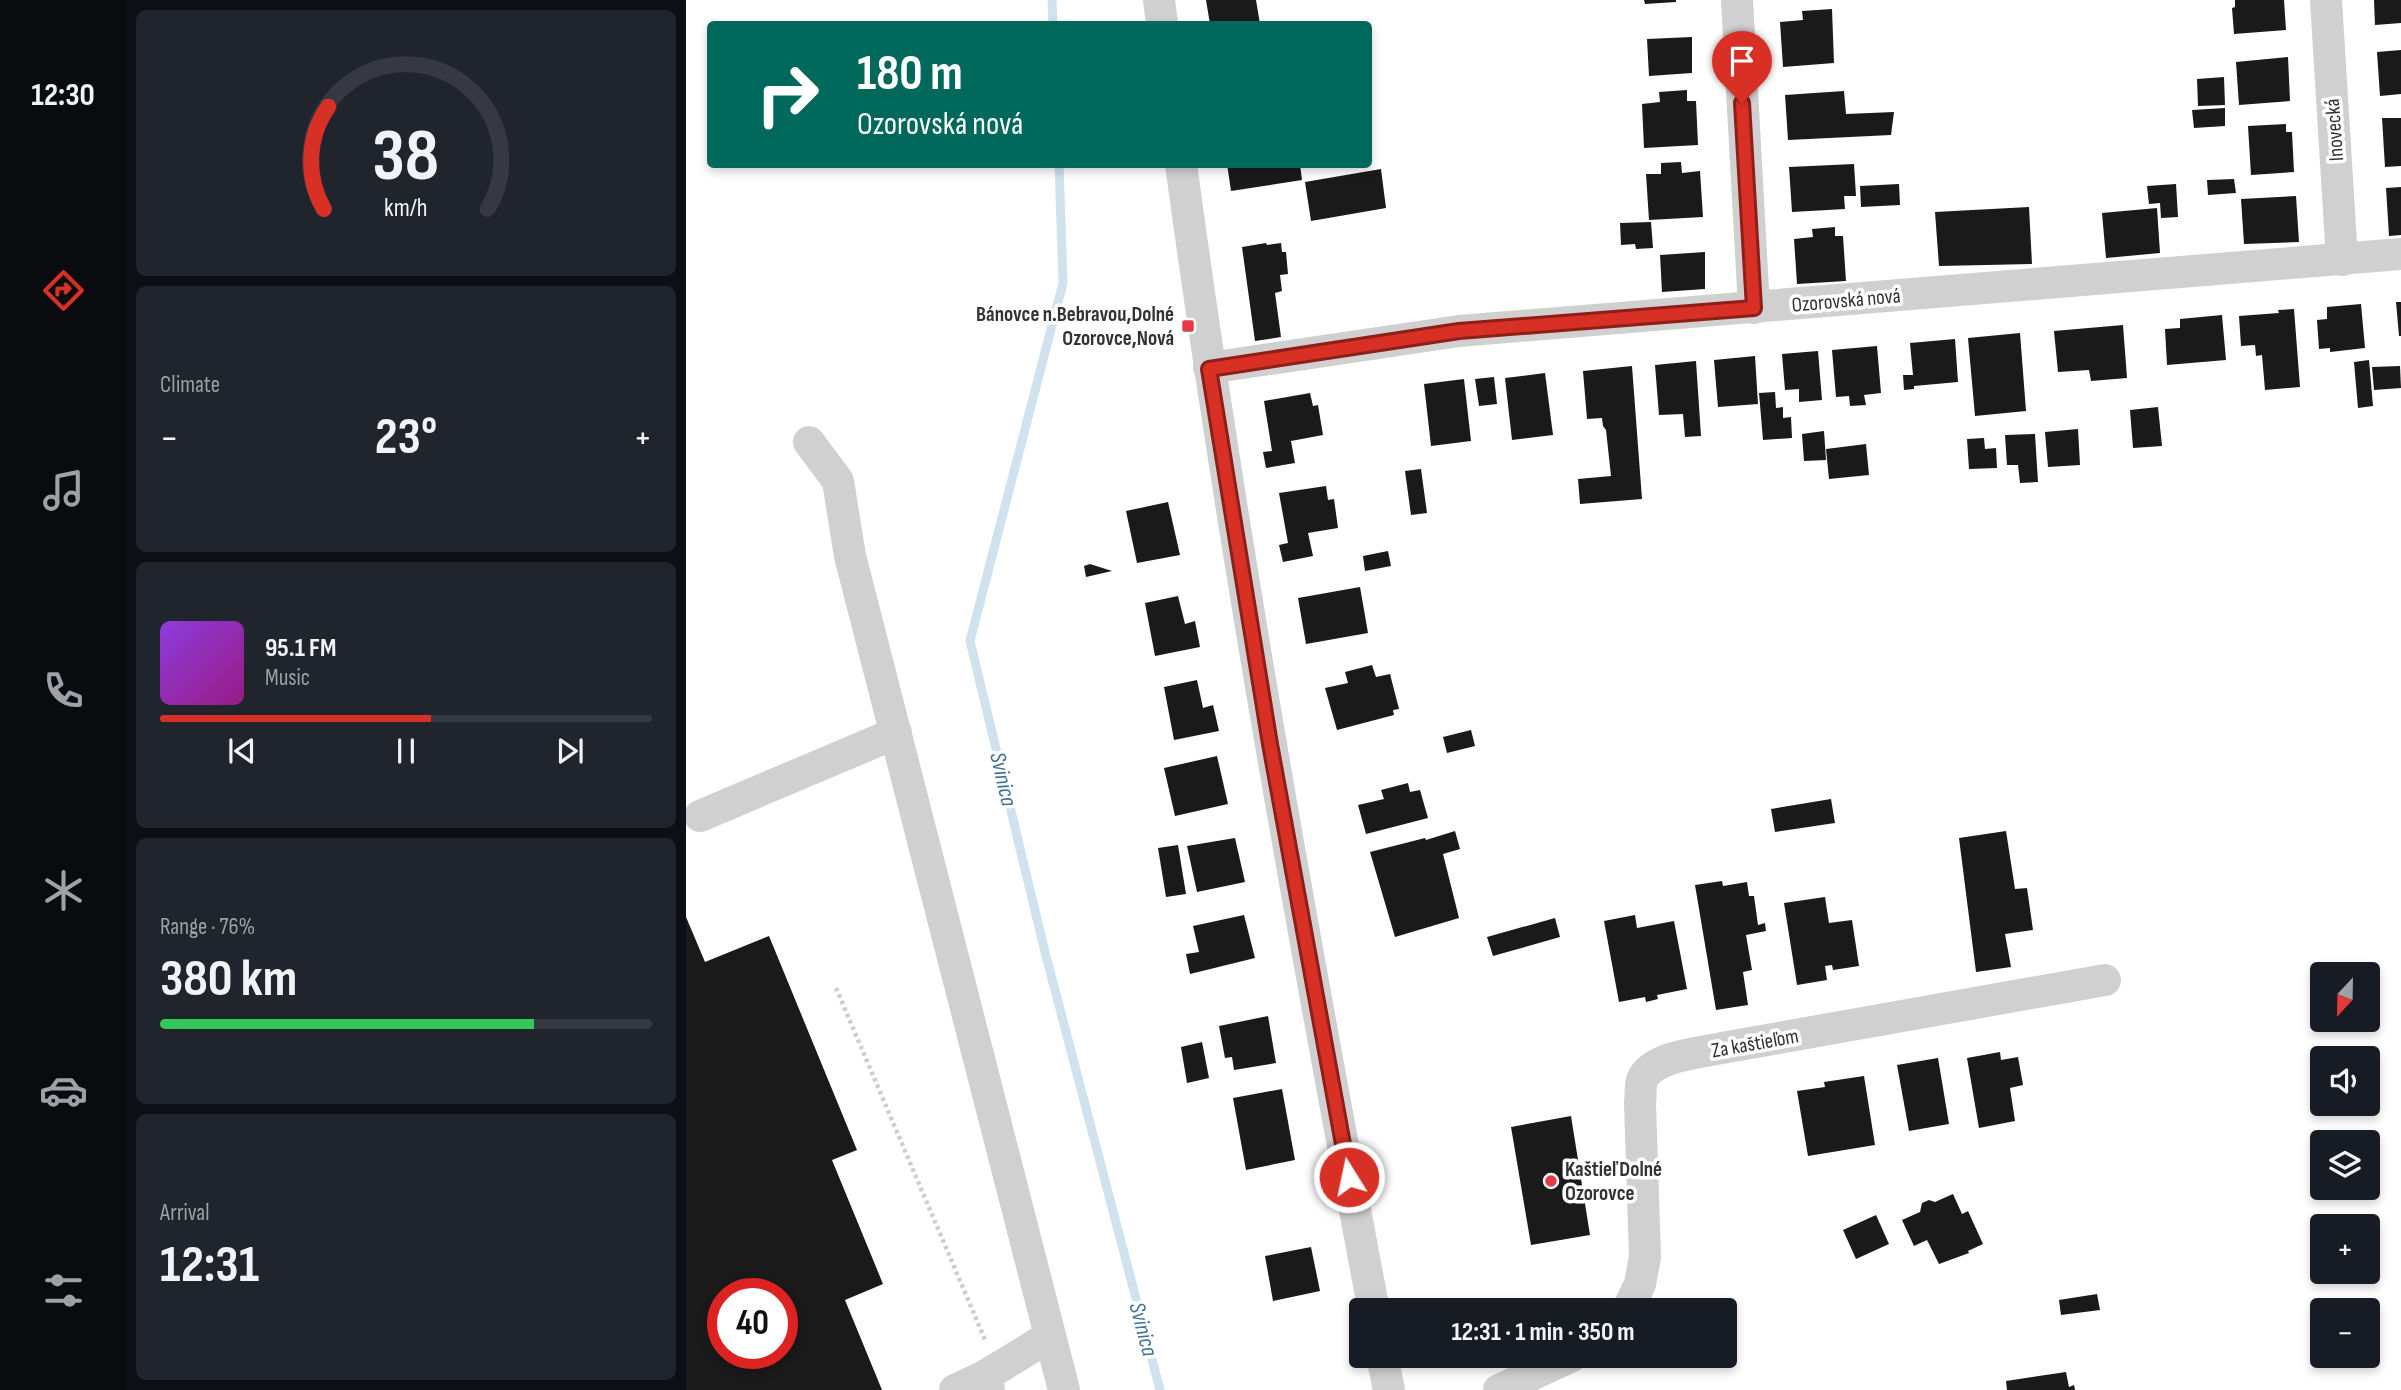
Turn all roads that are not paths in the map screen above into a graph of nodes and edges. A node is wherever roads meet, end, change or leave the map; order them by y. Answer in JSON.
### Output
{"nodes":[{"id":1,"x":1159,"y":0,"type":"edge"},
{"id":2,"x":1737,"y":0,"type":"edge"},
{"id":3,"x":2326,"y":0,"type":"edge"},
{"id":4,"x":1162,"y":21,"type":"edge"},
{"id":5,"x":1182,"y":168,"type":"edge"},
{"id":6,"x":2401,"y":254,"type":"edge"},
{"id":7,"x":2342,"y":260,"type":"junction"},
{"id":8,"x":1754,"y":308,"type":"junction"},
{"id":9,"x":1209,"y":369,"type":"junction"},
{"id":10,"x":809,"y":442,"type":"dead end"},
{"id":11,"x":896,"y":733,"type":"junction"},
{"id":12,"x":700,"y":816,"type":"dead end"},
{"id":13,"x":2105,"y":980,"type":"dead end"},
{"id":14,"x":1372,"y":1298,"type":"edge"},
{"id":15,"x":1633,"y":1298,"type":"edge"},
{"id":16,"x":1050,"y":1336,"type":"junction"},
{"id":17,"x":1384,"y":1368,"type":"edge"},
{"id":18,"x":1546,"y":1368,"type":"edge"},
{"id":19,"x":990,"y":1378,"type":"edge"},
{"id":20,"x":955,"y":1390,"type":"edge"},
{"id":21,"x":1064,"y":1390,"type":"edge"},
{"id":22,"x":1389,"y":1390,"type":"edge"},
{"id":23,"x":1499,"y":1390,"type":"edge"}],
"edges":[{"from":1,"to":4,"type":"street"},
{"from":2,"to":8,"type":"street"},
{"from":3,"to":7,"type":"street","name":"Inovecká"},
{"from":5,"to":9,"type":"street"},
{"from":6,"to":7,"type":"street","name":"Ozorovská nová"},
{"from":7,"to":8,"type":"street","name":"Ozorovská nová"},
{"from":8,"to":9,"type":"street","name":"Ozorovská nová"},
{"from":9,"to":14,"type":"street"},
{"from":10,"to":11,"type":"street"},
{"from":11,"to":12,"type":"street"},
{"from":11,"to":16,"type":"street"},
{"from":13,"to":15,"type":"street","name":"Za kaštieľom"},
{"from":16,"to":19,"type":"street"},
{"from":16,"to":21,"type":"street"},
{"from":17,"to":22,"type":"street"},
{"from":18,"to":23,"type":"street"},
{"from":19,"to":20,"type":"street"}]}
